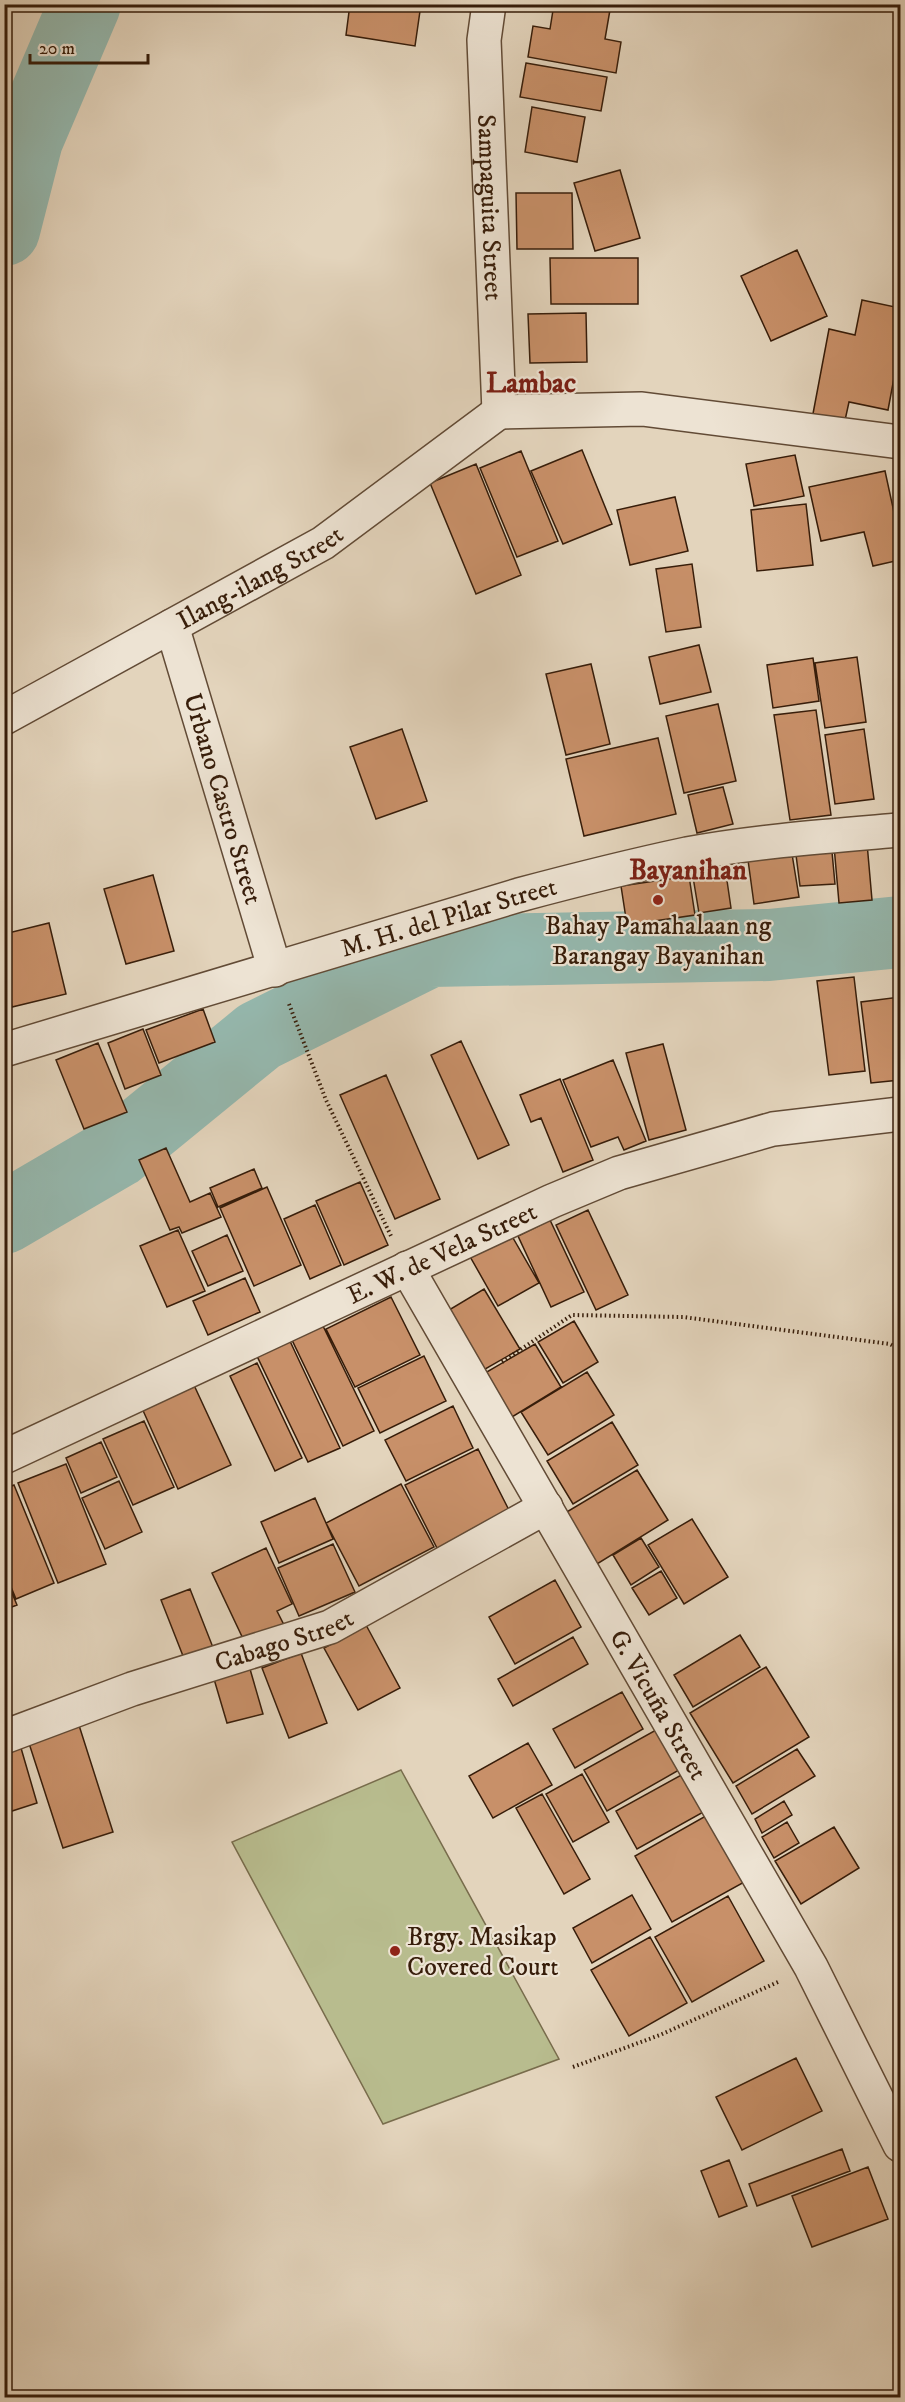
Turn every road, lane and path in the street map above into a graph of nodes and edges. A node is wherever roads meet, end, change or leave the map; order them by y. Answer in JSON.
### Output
{"nodes":[{"id":1,"x":489,"y":4,"type":"edge"},
{"id":2,"x":500,"y":412,"type":"junction"},
{"id":3,"x":900,"y":442,"type":"edge"},
{"id":4,"x":172,"y":626,"type":"junction"},
{"id":5,"x":4,"y":718,"type":"edge"},
{"id":6,"x":900,"y":830,"type":"edge"},
{"id":7,"x":275,"y":970,"type":"junction"},
{"id":8,"x":289,"y":1003,"type":"dead end"},
{"id":9,"x":4,"y":1050,"type":"edge"},
{"id":10,"x":900,"y":1114,"type":"edge"},
{"id":11,"x":407,"y":1268,"type":"junction"},
{"id":12,"x":900,"y":1350,"type":"edge"},
{"id":13,"x":472,"y":1379,"type":"junction"},
{"id":14,"x":4,"y":1457,"type":"edge"},
{"id":15,"x":546,"y":1508,"type":"junction"},
{"id":16,"x":4,"y":1737,"type":"edge"},
{"id":17,"x":811,"y":1967,"type":"junction"},
{"id":18,"x":573,"y":2067,"type":"dead end"},
{"id":19,"x":900,"y":2145,"type":"edge"}],
"edges":[{"from":1,"to":2,"type":"street","name":"Sampaguita Street"},
{"from":2,"to":3,"type":"street"},
{"from":2,"to":4,"type":"street","name":"Ilang-ilang Street"},
{"from":4,"to":5,"type":"street","name":"Ilang-ilang Street"},
{"from":4,"to":7,"type":"street","name":"Urbano Castro Street"},
{"from":6,"to":7,"type":"street","name":"M. H. del Pilar Street"},
{"from":7,"to":9,"type":"street","name":"M. H. del Pilar Street"},
{"from":8,"to":11,"type":"path"},
{"from":10,"to":11,"type":"street","name":"E. W. de Vela Street"},
{"from":11,"to":13,"type":"street","name":"G. Vicuña Street"},
{"from":11,"to":14,"type":"street","name":"E. W. de Vela Street"},
{"from":12,"to":13,"type":"path"},
{"from":13,"to":15,"type":"street","name":"G. Vicuña Street"},
{"from":15,"to":16,"type":"street","name":"Cabago Street"},
{"from":15,"to":17,"type":"street","name":"G. Vicuña Street"},
{"from":17,"to":18,"type":"path"},
{"from":17,"to":19,"type":"street","name":"G. Vicuña Street"}]}
